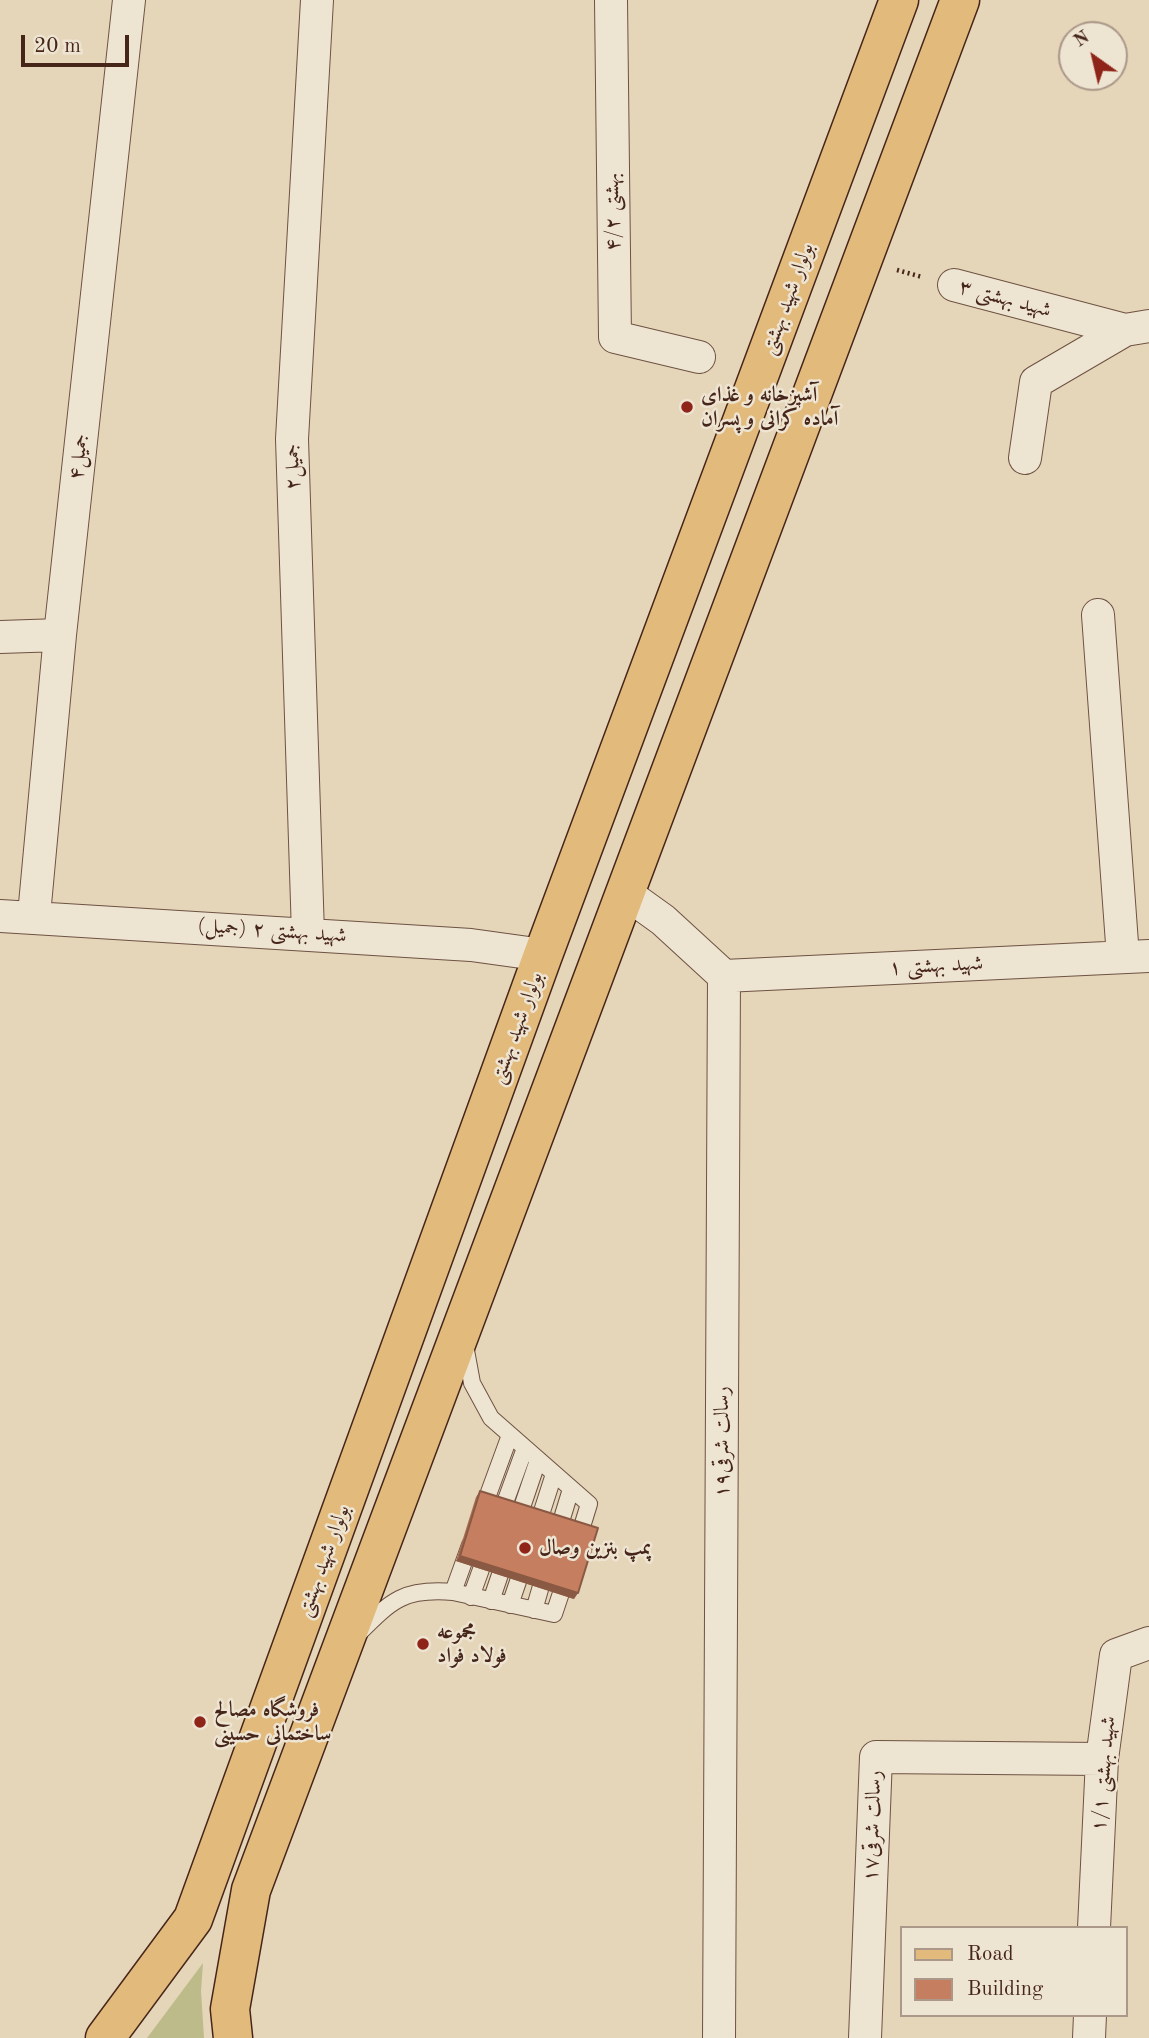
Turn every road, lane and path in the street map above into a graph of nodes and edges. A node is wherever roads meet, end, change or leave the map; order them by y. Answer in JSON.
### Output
{"nodes":[{"id":1,"x":129,"y":0,"type":"edge"},
{"id":2,"x":317,"y":0,"type":"edge"},
{"id":3,"x":611,"y":0,"type":"edge"},
{"id":4,"x":899,"y":0,"type":"edge"},
{"id":5,"x":960,"y":0,"type":"edge"},
{"id":6,"x":862,"y":261,"type":"junction"},
{"id":7,"x":954,"y":285,"type":"joint"},
{"id":8,"x":1137,"y":328,"type":"edge"},
{"id":9,"x":699,"y":356,"type":"dead end"},
{"id":10,"x":1026,"y":458,"type":"dead end"},
{"id":11,"x":1098,"y":615,"type":"dead end"},
{"id":12,"x":60,"y":635,"type":"junction"},
{"id":13,"x":0,"y":637,"type":"edge"},
{"id":14,"x":650,"y":669,"type":"junction"},
{"id":15,"x":700,"y":691,"type":"junction"},
{"id":16,"x":624,"y":892,"type":"junction"},
{"id":17,"x":34,"y":915,"type":"junction"},
{"id":18,"x":0,"y":916,"type":"edge"},
{"id":19,"x":308,"y":934,"type":"junction"},
{"id":20,"x":543,"y":955,"type":"junction"},
{"id":21,"x":1136,"y":956,"type":"edge"},
{"id":22,"x":724,"y":976,"type":"junction"},
{"id":23,"x":462,"y":1324,"type":"junction"},
{"id":24,"x":510,"y":1435,"type":"junction"},
{"id":25,"x":525,"y":1448,"type":"junction"},
{"id":26,"x":538,"y":1460,"type":"junction"},
{"id":27,"x":554,"y":1474,"type":"junction"},
{"id":28,"x":571,"y":1489,"type":"junction"},
{"id":29,"x":453,"y":1592,"type":"junction"},
{"id":30,"x":471,"y":1597,"type":"junction"},
{"id":31,"x":491,"y":1601,"type":"junction"},
{"id":32,"x":510,"y":1605,"type":"junction"},
{"id":33,"x":534,"y":1610,"type":"junction"},
{"id":34,"x":1149,"y":1643,"type":"edge"},
{"id":35,"x":337,"y":1655,"type":"junction"},
{"id":36,"x":1102,"y":1759,"type":"junction"},
{"id":37,"x":210,"y":1874,"type":"junction"},
{"id":38,"x":251,"y":1890,"type":"junction"},
{"id":39,"x":1094,"y":1926,"type":"edge"},
{"id":40,"x":1090,"y":2017,"type":"edge"},
{"id":41,"x":105,"y":2038,"type":"edge"},
{"id":42,"x":233,"y":2038,"type":"edge"},
{"id":43,"x":719,"y":2038,"type":"edge"},
{"id":44,"x":865,"y":2038,"type":"edge"},
{"id":45,"x":1089,"y":2038,"type":"edge"}],
"edges":[{"from":1,"to":12,"type":"street","name":"جمیل۴"},
{"from":2,"to":19,"type":"street","name":"جمیل۲"},
{"from":3,"to":9,"type":"street","name":"بهشتی ۴/۲"},
{"from":4,"to":14,"type":"main road","name":"بولوار شهید بهشتی"},
{"from":5,"to":6,"type":"main road"},
{"from":6,"to":7,"type":"path","name":"شهید بهشتی ۳"},
{"from":6,"to":15,"type":"main road"},
{"from":7,"to":8,"type":"street","name":"شهید بهشتی ۳"},
{"from":8,"to":10,"type":"street"},
{"from":11,"to":21,"type":"street"},
{"from":12,"to":13,"type":"street"},
{"from":12,"to":17,"type":"street","name":"جمیل۴"},
{"from":14,"to":15,"type":"main road"},
{"from":14,"to":20,"type":"main road","name":"بولوار شهید بهشتی"},
{"from":15,"to":16,"type":"main road"},
{"from":16,"to":22,"type":"street"},
{"from":16,"to":23,"type":"main road"},
{"from":17,"to":18,"type":"street","name":"شهید بهشتی ۲ (جمیل)"},
{"from":17,"to":19,"type":"street","name":"شهید بهشتی ۲ (جمیل)"},
{"from":19,"to":20,"type":"street","name":"شهید بهشتی ۲ (جمیل)"},
{"from":20,"to":37,"type":"main road","name":"بولوار شهید بهشتی"},
{"from":21,"to":22,"type":"street","name":"شهید بهشتی ۱"},
{"from":22,"to":43,"type":"street","name":"رسالت شرقی۱۹"},
{"from":23,"to":24,"type":"lane"},
{"from":23,"to":35,"type":"main road"},
{"from":24,"to":25,"type":"lane"},
{"from":24,"to":29,"type":"lane"},
{"from":25,"to":26,"type":"lane"},
{"from":25,"to":30,"type":"lane"},
{"from":26,"to":27,"type":"lane"},
{"from":26,"to":31,"type":"lane"},
{"from":27,"to":28,"type":"lane"},
{"from":27,"to":32,"type":"lane"},
{"from":28,"to":33,"type":"lane"},
{"from":28,"to":33,"type":"lane"},
{"from":29,"to":30,"type":"lane"},
{"from":29,"to":35,"type":"lane"},
{"from":30,"to":31,"type":"lane"},
{"from":31,"to":32,"type":"lane"},
{"from":32,"to":33,"type":"lane"},
{"from":34,"to":36,"type":"street","name":"شهید بهشتی ۱/۱"},
{"from":35,"to":38,"type":"main road"},
{"from":36,"to":39,"type":"street","name":"شهید بهشتی ۱/۱"},
{"from":36,"to":44,"type":"street","name":"رسالت شرقی۱۷"},
{"from":37,"to":38,"type":"main road"},
{"from":37,"to":41,"type":"main road","name":"بولوار شهید بهشتی"},
{"from":38,"to":42,"type":"main road"},
{"from":40,"to":45,"type":"street"}]}
